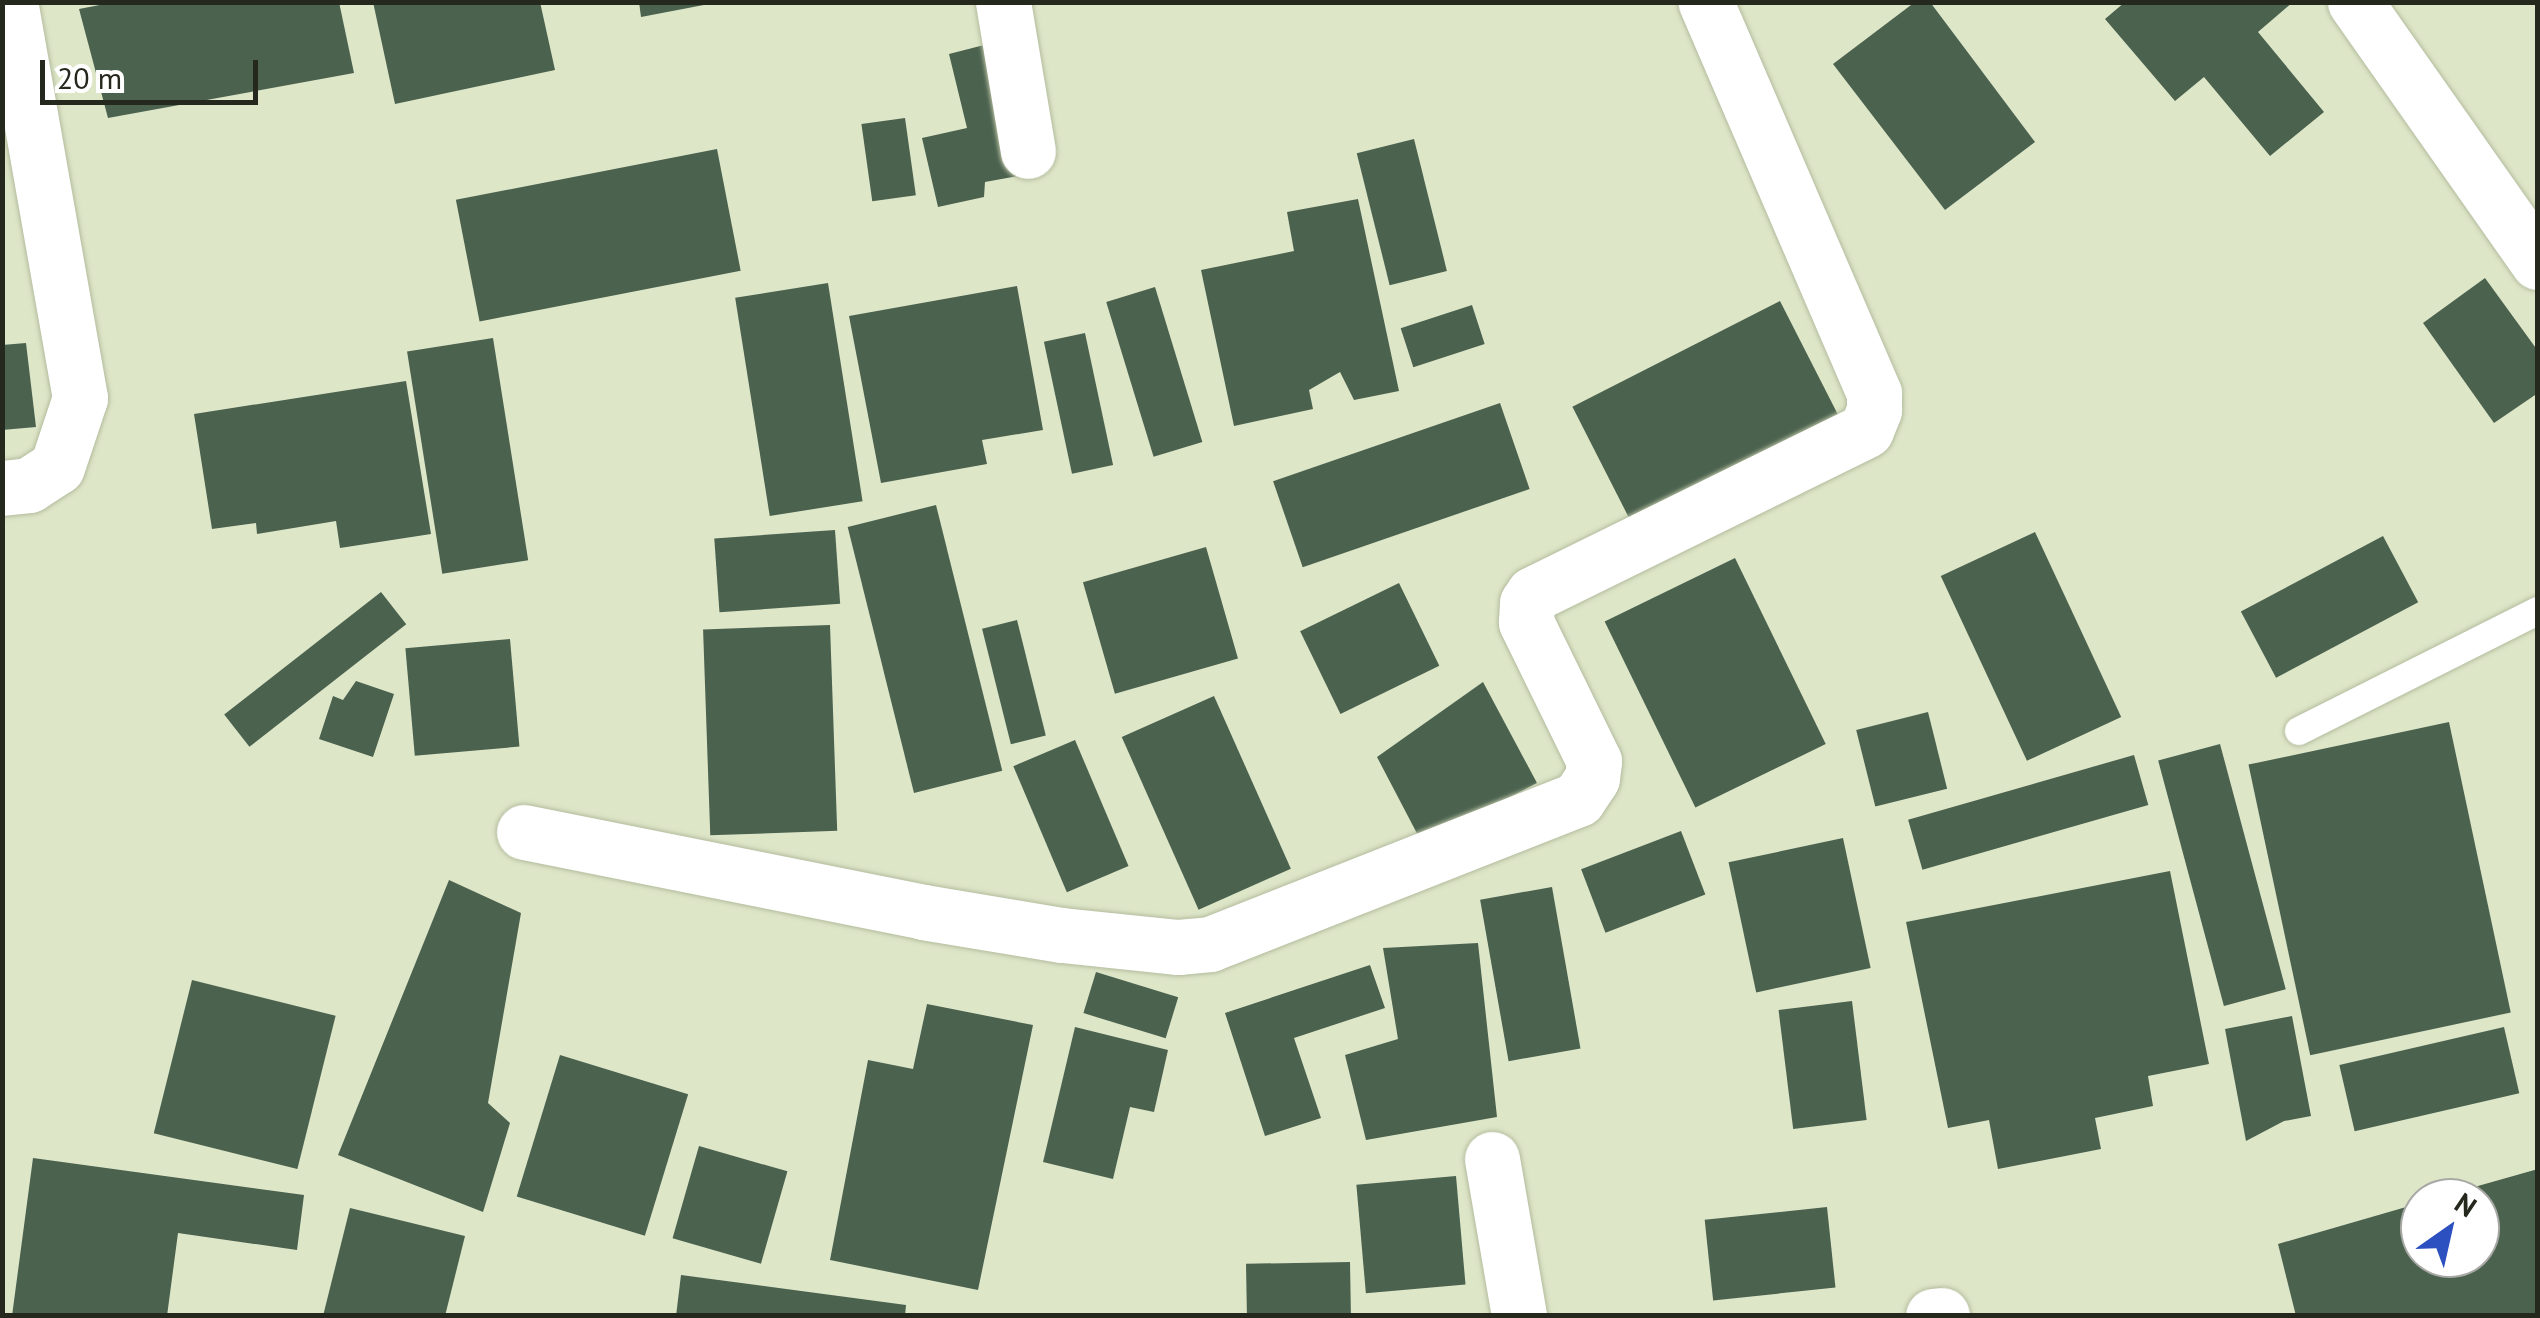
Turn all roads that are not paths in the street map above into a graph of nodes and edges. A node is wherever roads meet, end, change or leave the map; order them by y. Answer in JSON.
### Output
{"nodes":[{"id":1,"x":10,"y":2,"type":"edge"},
{"id":2,"x":1003,"y":2,"type":"edge"},
{"id":3,"x":1706,"y":2,"type":"edge"},
{"id":4,"x":2355,"y":2,"type":"edge"},
{"id":5,"x":1028,"y":151,"type":"dead end"},
{"id":6,"x":2538,"y":262,"type":"edge"},
{"id":7,"x":2,"y":488,"type":"edge"},
{"id":8,"x":2538,"y":611,"type":"edge"},
{"id":9,"x":2300,"y":731,"type":"dead end"},
{"id":10,"x":524,"y":832,"type":"dead end"},
{"id":11,"x":1492,"y":1159,"type":"dead end"},
{"id":12,"x":1942,"y":1315,"type":"edge"},
{"id":13,"x":1518,"y":1316,"type":"edge"},
{"id":14,"x":1933,"y":1316,"type":"edge"}],
"edges":[{"from":1,"to":7,"type":"street"},
{"from":2,"to":5,"type":"street"},
{"from":3,"to":10,"type":"street"},
{"from":4,"to":6,"type":"street"},
{"from":8,"to":9,"type":"lane"},
{"from":11,"to":13,"type":"street"},
{"from":12,"to":14,"type":"street"}]}
